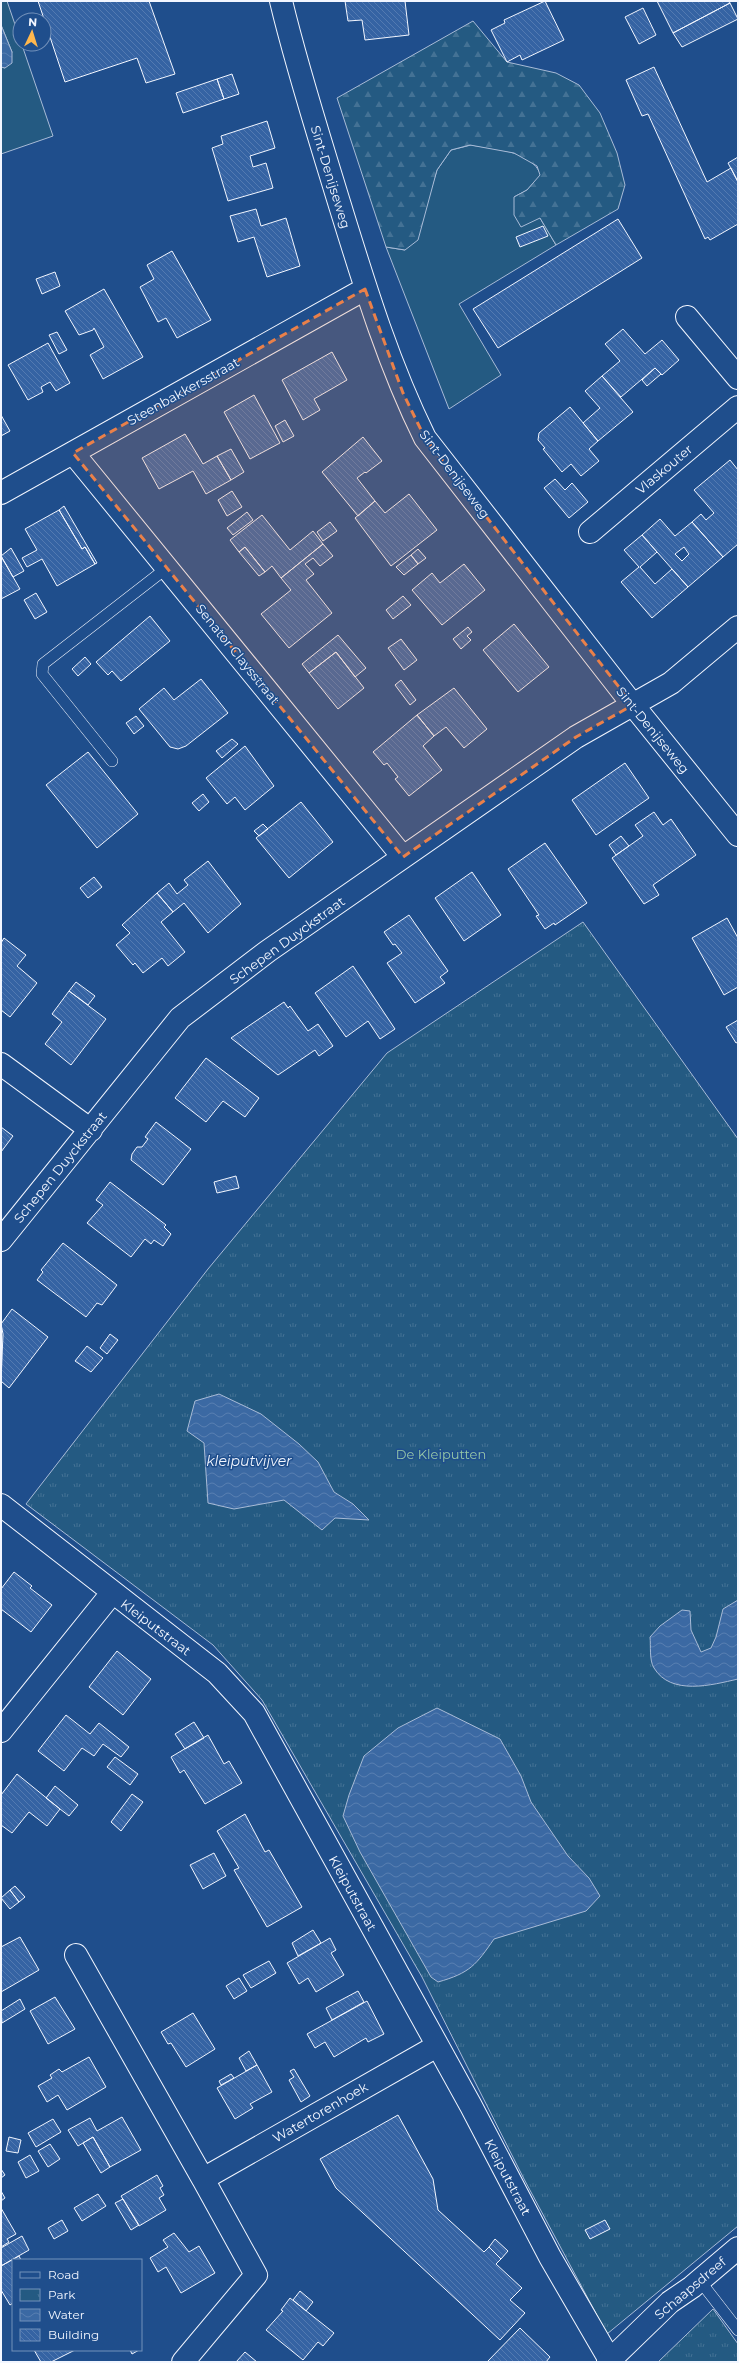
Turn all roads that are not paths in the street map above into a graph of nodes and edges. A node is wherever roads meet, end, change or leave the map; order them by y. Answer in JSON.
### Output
{"nodes":[{"id":1,"x":281,"y":1,"type":"edge"},
{"id":2,"x":365,"y":289,"type":"junction"},
{"id":3,"x":687,"y":317,"type":"dead end"},
{"id":4,"x":738,"y":378,"type":"edge"},
{"id":5,"x":738,"y":407,"type":"edge"},
{"id":6,"x":73,"y":453,"type":"junction"},
{"id":7,"x":1,"y":494,"type":"edge"},
{"id":8,"x":590,"y":532,"type":"dead end"},
{"id":9,"x":168,"y":567,"type":"junction"},
{"id":10,"x":738,"y":627,"type":"edge"},
{"id":11,"x":632,"y":705,"type":"junction"},
{"id":12,"x":112,"y":761,"type":"dead end"},
{"id":13,"x":738,"y":835,"type":"edge"},
{"id":14,"x":403,"y":857,"type":"junction"},
{"id":15,"x":1,"y":1064,"type":"edge"},
{"id":16,"x":92,"y":1130,"type":"junction"},
{"id":17,"x":1,"y":1240,"type":"edge"},
{"id":18,"x":1,"y":1505,"type":"edge"},
{"id":19,"x":112,"y":1593,"type":"junction"},
{"id":20,"x":1,"y":1731,"type":"edge"},
{"id":21,"x":76,"y":1955,"type":"dead end"},
{"id":22,"x":437,"y":2046,"type":"junction"},
{"id":23,"x":203,"y":2179,"type":"junction"},
{"id":24,"x":738,"y":2248,"type":"edge"},
{"id":25,"x":700,"y":2281,"type":"junction"},
{"id":26,"x":738,"y":2330,"type":"edge"},
{"id":27,"x":610,"y":2361,"type":"edge"},
{"id":28,"x":183,"y":2362,"type":"edge"}],
"edges":[{"from":1,"to":2,"type":"street","name":"Sint-Denijseweg"},
{"from":2,"to":6,"type":"street","name":"Steenbakkersstraat"},
{"from":2,"to":11,"type":"street","name":"Sint-Denijseweg"},
{"from":3,"to":4,"type":"street"},
{"from":5,"to":8,"type":"street","name":"Vlaskouter"},
{"from":6,"to":7,"type":"street","name":"Steenbakkersstraat"},
{"from":6,"to":9,"type":"street","name":"Senator Claysstraat"},
{"from":9,"to":12,"type":"lane"},
{"from":9,"to":14,"type":"street","name":"Senator Claysstraat"},
{"from":10,"to":11,"type":"street"},
{"from":11,"to":13,"type":"street","name":"Sint-Denijseweg"},
{"from":11,"to":14,"type":"street","name":"Schepen Duyckstraat"},
{"from":14,"to":16,"type":"street","name":"Schepen Duyckstraat"},
{"from":15,"to":16,"type":"street"},
{"from":16,"to":17,"type":"street","name":"Schepen Duyckstraat"},
{"from":18,"to":19,"type":"street","name":"Kleiputstraat"},
{"from":19,"to":20,"type":"street"},
{"from":19,"to":22,"type":"street","name":"Kleiputstraat"},
{"from":21,"to":23,"type":"street"},
{"from":22,"to":23,"type":"street","name":"Watertorenhoek"},
{"from":22,"to":27,"type":"street","name":"Kleiputstraat"},
{"from":23,"to":28,"type":"street"},
{"from":24,"to":25,"type":"street","name":"Schaapsdreef"},
{"from":25,"to":26,"type":"lane"},
{"from":25,"to":27,"type":"street","name":"Schaapsdreef"}]}
